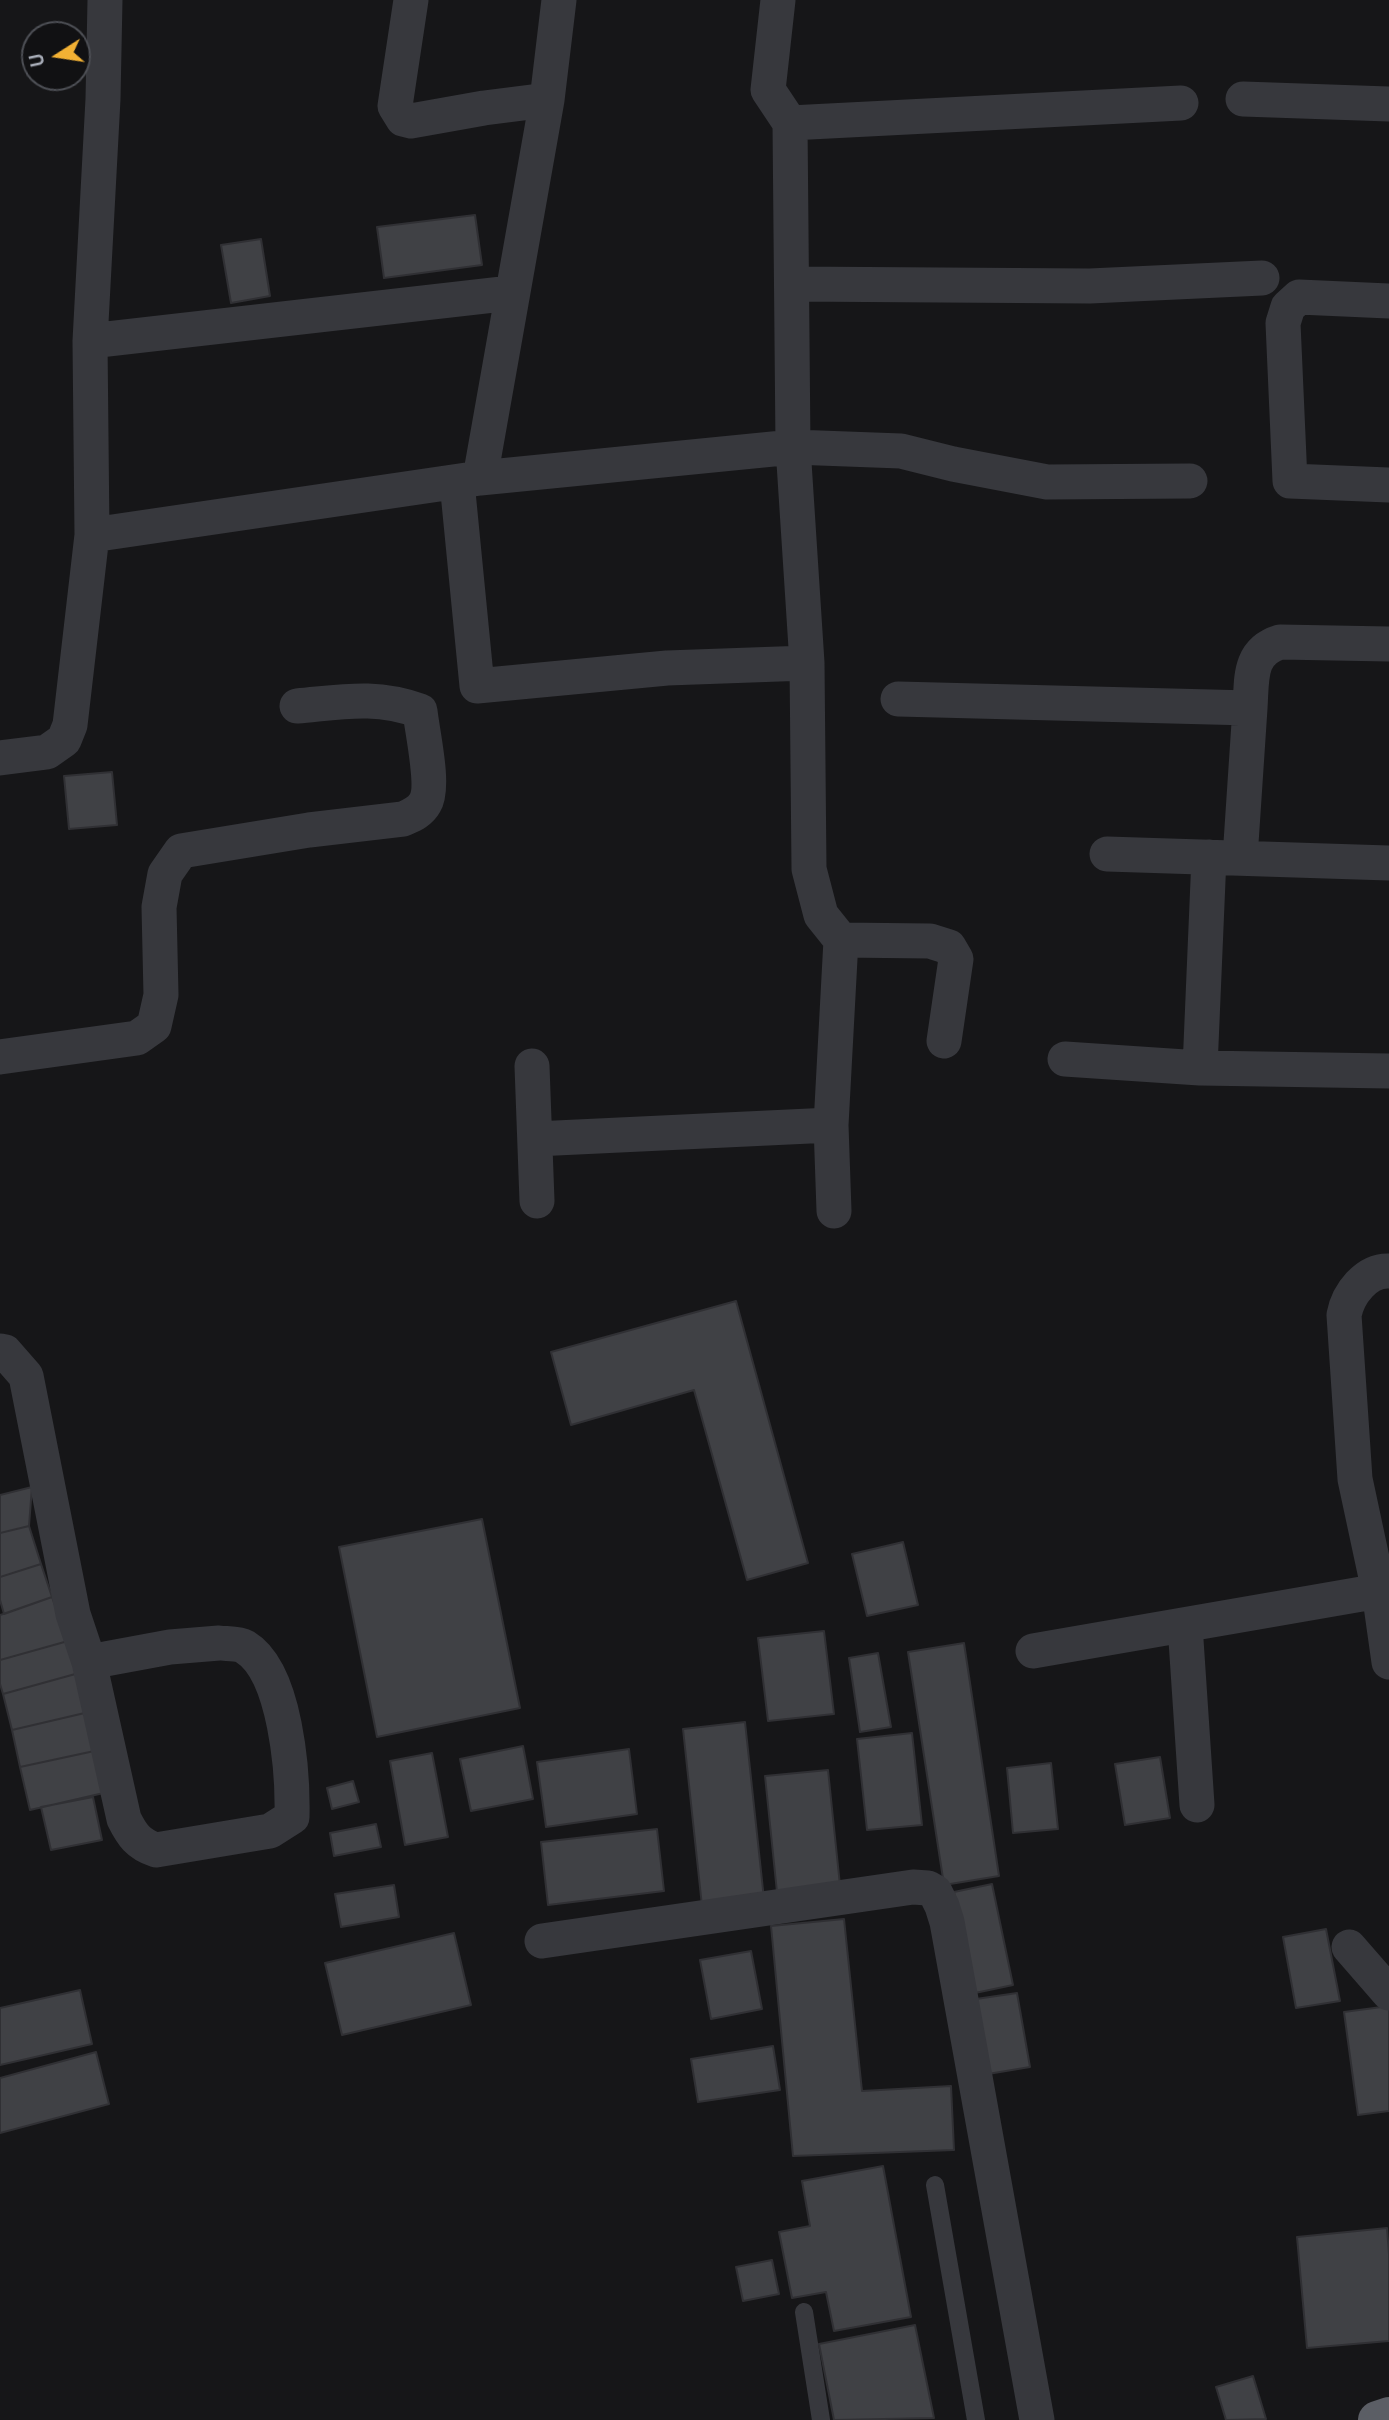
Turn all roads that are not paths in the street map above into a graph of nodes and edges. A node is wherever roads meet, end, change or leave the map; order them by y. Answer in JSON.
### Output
{"nodes":[{"id":1,"x":105,"y":0,"type":"edge"},
{"id":2,"x":411,"y":0,"type":"edge"},
{"id":3,"x":559,"y":0,"type":"edge"},
{"id":4,"x":778,"y":0,"type":"edge"},
{"id":5,"x":1242,"y":99,"type":"dead end"},
{"id":6,"x":547,"y":100,"type":"junction"},
{"id":7,"x":1181,"y":103,"type":"dead end"},
{"id":8,"x":1389,"y":104,"type":"edge"},
{"id":9,"x":790,"y":123,"type":"junction"},
{"id":10,"x":1262,"y":278,"type":"dead end"},
{"id":11,"x":792,"y":284,"type":"junction"},
{"id":12,"x":511,"y":293,"type":"junction"},
{"id":13,"x":1389,"y":302,"type":"edge"},
{"id":14,"x":90,"y":341,"type":"junction"},
{"id":15,"x":793,"y":447,"type":"junction"},
{"id":16,"x":469,"y":480,"type":"junction"},
{"id":17,"x":1190,"y":481,"type":"dead end"},
{"id":18,"x":1389,"y":485,"type":"edge"},
{"id":19,"x":92,"y":535,"type":"junction"},
{"id":20,"x":1389,"y":644,"type":"edge"},
{"id":21,"x":807,"y":663,"type":"junction"},
{"id":22,"x":898,"y":699,"type":"dead end"},
{"id":23,"x":297,"y":706,"type":"dead end"},
{"id":24,"x":1250,"y":708,"type":"junction"},
{"id":25,"x":0,"y":758,"type":"edge"},
{"id":26,"x":1107,"y":854,"type":"dead end"},
{"id":27,"x":1225,"y":857,"type":"junction"},
{"id":28,"x":1389,"y":863,"type":"edge"},
{"id":29,"x":841,"y":940,"type":"junction"},
{"id":30,"x":944,"y":1041,"type":"dead end"},
{"id":31,"x":0,"y":1057,"type":"edge"},
{"id":32,"x":1065,"y":1059,"type":"dead end"},
{"id":33,"x":532,"y":1066,"type":"dead end"},
{"id":34,"x":1200,"y":1068,"type":"junction"},
{"id":35,"x":1389,"y":1071,"type":"edge"},
{"id":36,"x":831,"y":1125,"type":"junction"},
{"id":37,"x":535,"y":1139,"type":"junction"},
{"id":38,"x":537,"y":1201,"type":"dead end"},
{"id":39,"x":834,"y":1211,"type":"dead end"},
{"id":40,"x":1389,"y":1271,"type":"edge"},
{"id":41,"x":0,"y":1350,"type":"edge"},
{"id":42,"x":1378,"y":1591,"type":"junction"},
{"id":43,"x":1185,"y":1625,"type":"junction"},
{"id":44,"x":1033,"y":1651,"type":"dead end"},
{"id":45,"x":89,"y":1662,"type":"junction"},
{"id":46,"x":1389,"y":1662,"type":"edge"},
{"id":47,"x":1197,"y":1805,"type":"dead end"},
{"id":48,"x":542,"y":1941,"type":"dead end"},
{"id":49,"x":1349,"y":1947,"type":"dead end"},
{"id":50,"x":1389,"y":1993,"type":"edge"},
{"id":51,"x":935,"y":2185,"type":"dead end"},
{"id":52,"x":804,"y":2312,"type":"dead end"},
{"id":53,"x":1389,"y":2416,"type":"edge"},
{"id":54,"x":821,"y":2420,"type":"edge"},
{"id":55,"x":976,"y":2420,"type":"edge"},
{"id":56,"x":1037,"y":2420,"type":"edge"},
{"id":57,"x":1377,"y":2420,"type":"edge"}],
"edges":[{"from":1,"to":14,"type":"street"},
{"from":2,"to":6,"type":"street"},
{"from":3,"to":6,"type":"street"},
{"from":4,"to":9,"type":"street"},
{"from":5,"to":8,"type":"street"},
{"from":6,"to":12,"type":"street"},
{"from":7,"to":9,"type":"street"},
{"from":9,"to":11,"type":"street"},
{"from":10,"to":11,"type":"street"},
{"from":11,"to":15,"type":"street"},
{"from":12,"to":14,"type":"street"},
{"from":12,"to":16,"type":"street"},
{"from":13,"to":18,"type":"street"},
{"from":14,"to":19,"type":"street"},
{"from":15,"to":16,"type":"street"},
{"from":15,"to":17,"type":"street"},
{"from":15,"to":21,"type":"street"},
{"from":16,"to":19,"type":"street"},
{"from":16,"to":21,"type":"street"},
{"from":19,"to":25,"type":"street"},
{"from":20,"to":24,"type":"street"},
{"from":21,"to":29,"type":"street"},
{"from":22,"to":24,"type":"street"},
{"from":23,"to":31,"type":"street"},
{"from":24,"to":27,"type":"street"},
{"from":26,"to":27,"type":"street"},
{"from":27,"to":28,"type":"street"},
{"from":27,"to":34,"type":"street"},
{"from":29,"to":30,"type":"street"},
{"from":29,"to":36,"type":"street"},
{"from":32,"to":34,"type":"street"},
{"from":33,"to":37,"type":"street"},
{"from":34,"to":35,"type":"street"},
{"from":36,"to":37,"type":"street"},
{"from":36,"to":39,"type":"street"},
{"from":37,"to":38,"type":"street"},
{"from":40,"to":42,"type":"street"},
{"from":41,"to":45,"type":"street"},
{"from":42,"to":43,"type":"street"},
{"from":42,"to":46,"type":"street"},
{"from":43,"to":44,"type":"street"},
{"from":43,"to":47,"type":"street"},
{"from":45,"to":45,"type":"street"},
{"from":48,"to":56,"type":"street"},
{"from":49,"to":50,"type":"street"},
{"from":51,"to":55,"type":"lane"},
{"from":52,"to":54,"type":"lane"},
{"from":53,"to":57,"type":"highway"}]}
